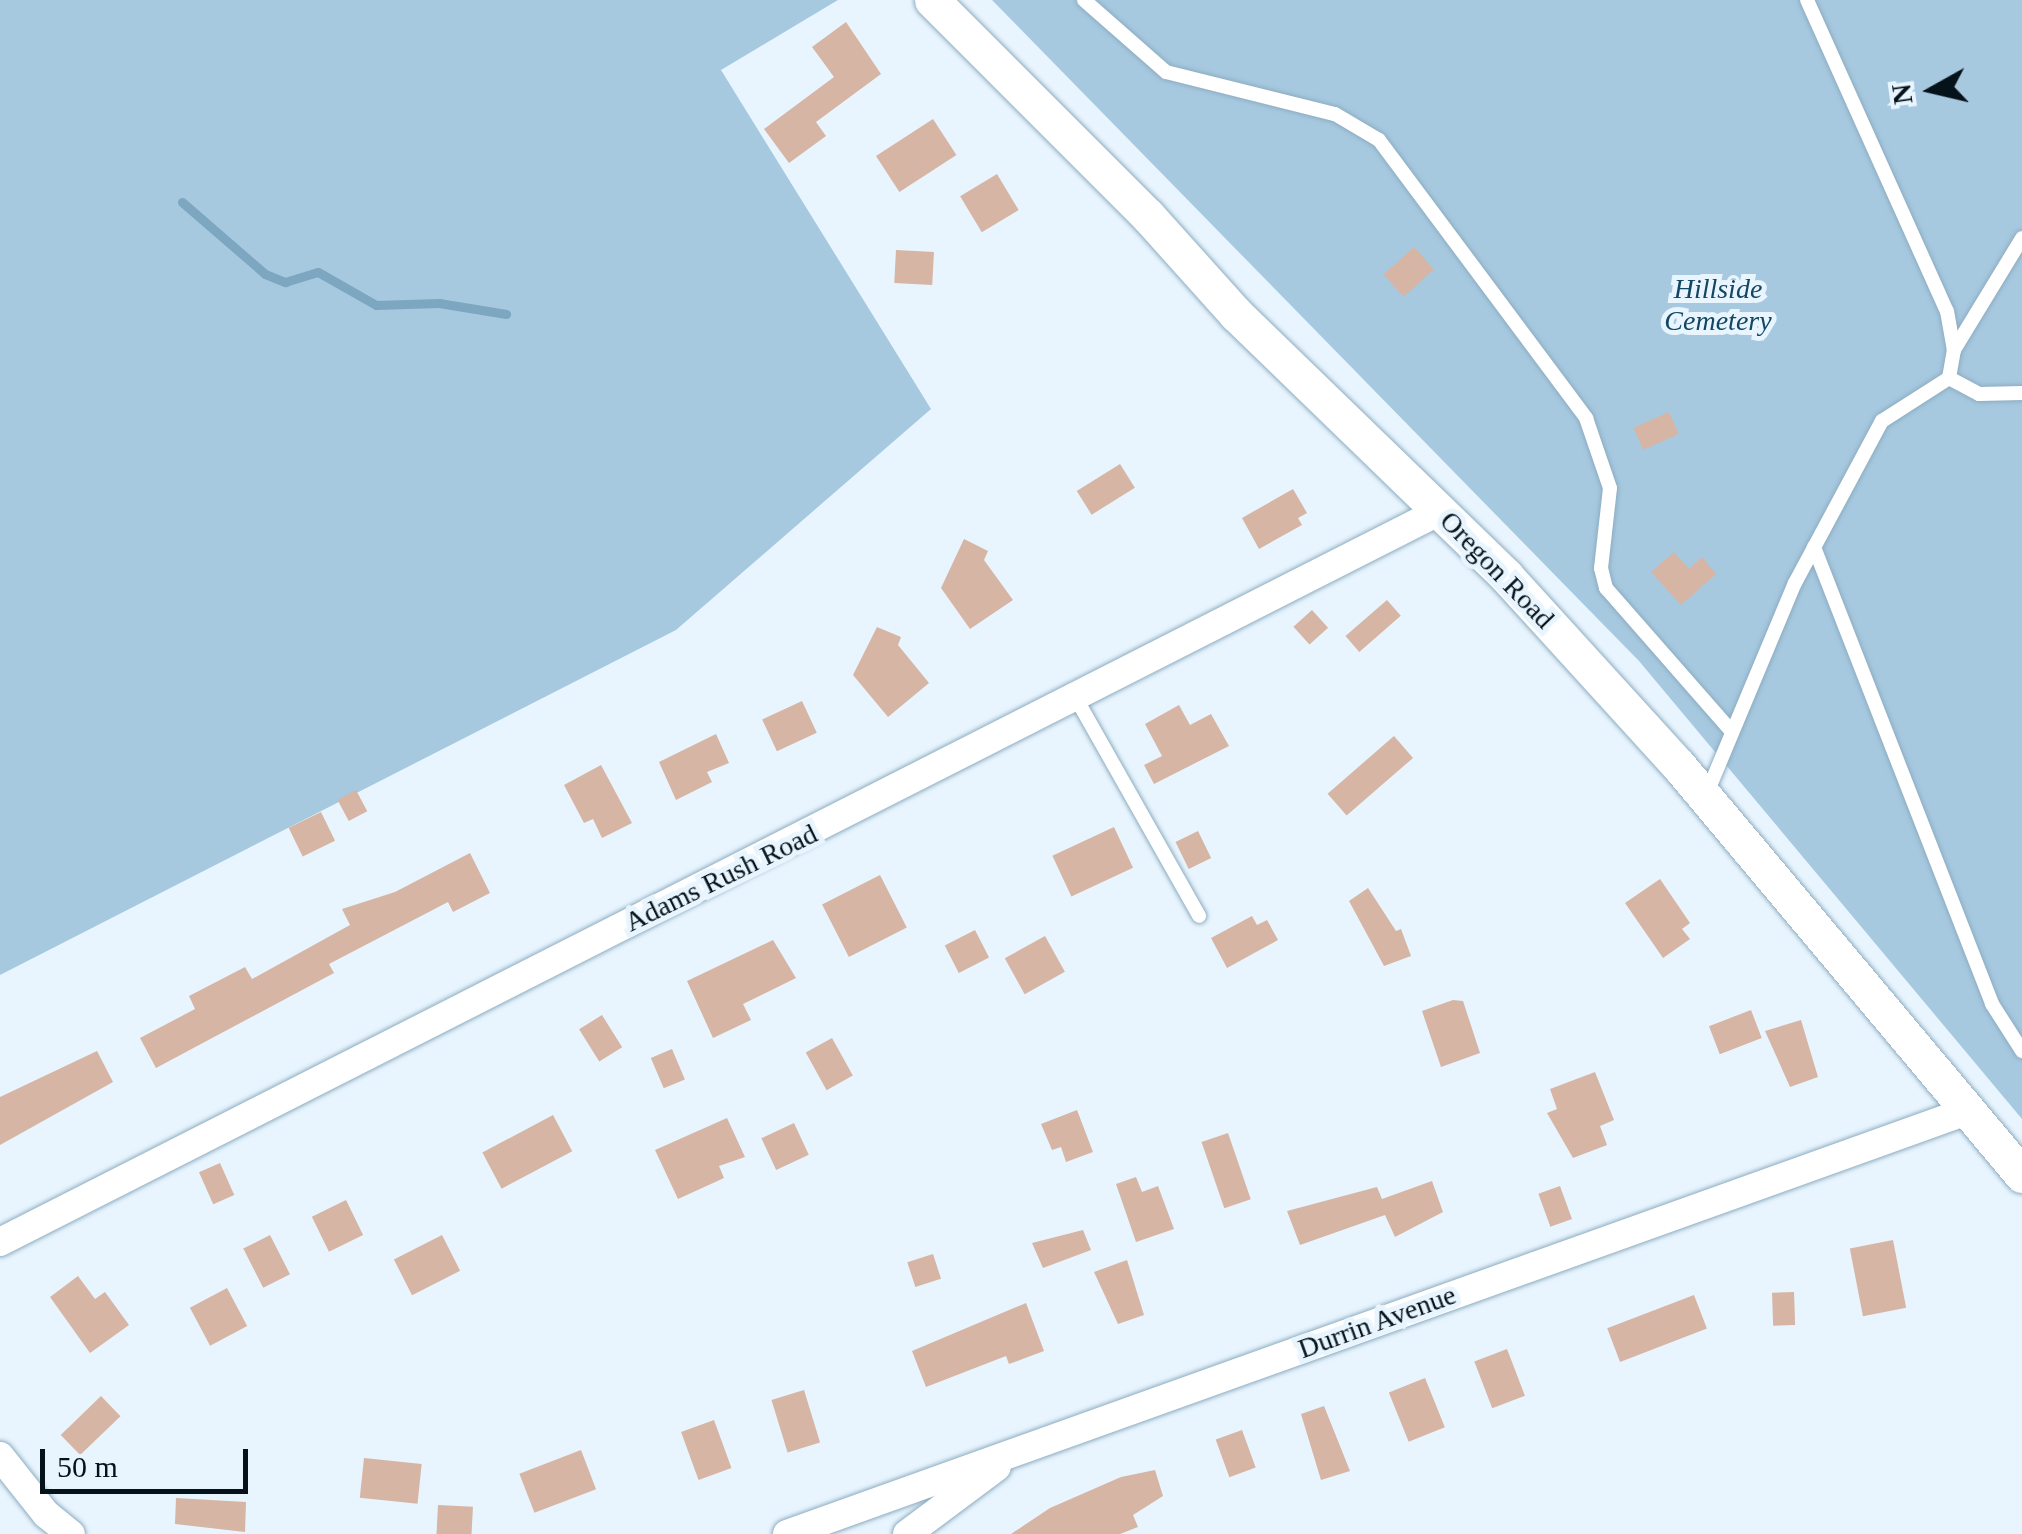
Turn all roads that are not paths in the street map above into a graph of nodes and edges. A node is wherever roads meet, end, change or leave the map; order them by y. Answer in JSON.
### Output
{"nodes":[{"id":1,"x":932,"y":0,"type":"edge"},
{"id":2,"x":1084,"y":0,"type":"edge"},
{"id":3,"x":1807,"y":0,"type":"edge"},
{"id":4,"x":2022,"y":238,"type":"edge"},
{"id":5,"x":1954,"y":350,"type":"junction"},
{"id":6,"x":1949,"y":378,"type":"junction"},
{"id":7,"x":2022,"y":393,"type":"edge"},
{"id":8,"x":1440,"y":510,"type":"junction"},
{"id":9,"x":1814,"y":547,"type":"junction"},
{"id":10,"x":1077,"y":700,"type":"junction"},
{"id":11,"x":1732,"y":732,"type":"junction"},
{"id":12,"x":1704,"y":798,"type":"junction"},
{"id":13,"x":1199,"y":916,"type":"dead end"},
{"id":14,"x":2022,"y":1051,"type":"edge"},
{"id":15,"x":1967,"y":1112,"type":"junction"},
{"id":16,"x":2022,"y":1175,"type":"edge"},
{"id":17,"x":0,"y":1242,"type":"edge"},
{"id":18,"x":1023,"y":1449,"type":"junction"},
{"id":19,"x":0,"y":1456,"type":"edge"},
{"id":20,"x":72,"y":1534,"type":"edge"},
{"id":21,"x":787,"y":1534,"type":"edge"},
{"id":22,"x":906,"y":1534,"type":"edge"}],
"edges":[{"from":1,"to":8,"type":"street","name":"Oregon Road"},
{"from":2,"to":11,"type":"lane"},
{"from":3,"to":5,"type":"lane"},
{"from":4,"to":5,"type":"lane"},
{"from":5,"to":6,"type":"lane"},
{"from":6,"to":7,"type":"lane"},
{"from":6,"to":9,"type":"lane"},
{"from":8,"to":10,"type":"street","name":"Adams Rush Road"},
{"from":8,"to":12,"type":"street","name":"Oregon Road"},
{"from":9,"to":11,"type":"lane"},
{"from":9,"to":14,"type":"lane"},
{"from":10,"to":13,"type":"lane"},
{"from":10,"to":17,"type":"street","name":"Adams Rush Road"},
{"from":11,"to":12,"type":"lane"},
{"from":12,"to":15,"type":"street","name":"Oregon Road"},
{"from":15,"to":16,"type":"street","name":"Oregon Road"},
{"from":15,"to":18,"type":"street","name":"Durrin Avenue"},
{"from":18,"to":21,"type":"street","name":"Durrin Avenue"},
{"from":18,"to":22,"type":"street"},
{"from":19,"to":20,"type":"street"}]}
